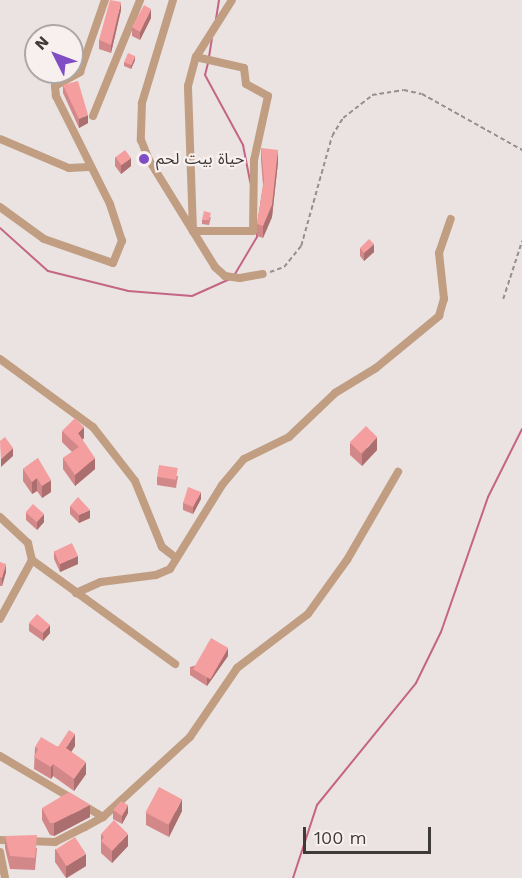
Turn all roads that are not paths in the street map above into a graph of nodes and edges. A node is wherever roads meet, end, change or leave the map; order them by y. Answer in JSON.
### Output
{"nodes":[{"id":1,"x":105,"y":0,"type":"edge"},
{"id":2,"x":140,"y":0,"type":"edge"},
{"id":3,"x":173,"y":0,"type":"edge"},
{"id":4,"x":232,"y":0,"type":"edge"},
{"id":5,"x":196,"y":57,"type":"junction"},
{"id":6,"x":93,"y":117,"type":"dead end"},
{"id":7,"x":0,"y":139,"type":"edge"},
{"id":8,"x":89,"y":167,"type":"junction"},
{"id":9,"x":0,"y":207,"type":"edge"},
{"id":10,"x":451,"y":219,"type":"dead end"},
{"id":11,"x":193,"y":231,"type":"junction"},
{"id":12,"x":263,"y":274,"type":"road end"},
{"id":13,"x":0,"y":359,"type":"edge"},
{"id":14,"x":398,"y":472,"type":"dead end"},
{"id":15,"x":0,"y":517,"type":"edge"},
{"id":16,"x":176,"y":558,"type":"junction"},
{"id":17,"x":32,"y":560,"type":"junction"},
{"id":18,"x":76,"y":593,"type":"junction"},
{"id":19,"x":0,"y":619,"type":"edge"},
{"id":20,"x":175,"y":664,"type":"dead end"},
{"id":21,"x":0,"y":756,"type":"edge"},
{"id":22,"x":102,"y":818,"type":"junction"},
{"id":23,"x":0,"y":840,"type":"edge"},
{"id":24,"x":0,"y":852,"type":"edge"},
{"id":25,"x":5,"y":878,"type":"edge"}],
"edges":[{"from":1,"to":8,"type":"street"},
{"from":2,"to":6,"type":"street"},
{"from":3,"to":11,"type":"street"},
{"from":4,"to":5,"type":"street"},
{"from":5,"to":11,"type":"street"},
{"from":5,"to":11,"type":"street"},
{"from":7,"to":8,"type":"street"},
{"from":8,"to":9,"type":"street"},
{"from":10,"to":16,"type":"street"},
{"from":11,"to":12,"type":"street"},
{"from":13,"to":16,"type":"street"},
{"from":14,"to":22,"type":"street"},
{"from":15,"to":17,"type":"street"},
{"from":16,"to":18,"type":"street"},
{"from":17,"to":18,"type":"street"},
{"from":17,"to":19,"type":"street"},
{"from":18,"to":20,"type":"street"},
{"from":21,"to":22,"type":"street"},
{"from":22,"to":23,"type":"street"},
{"from":24,"to":25,"type":"street"}]}
